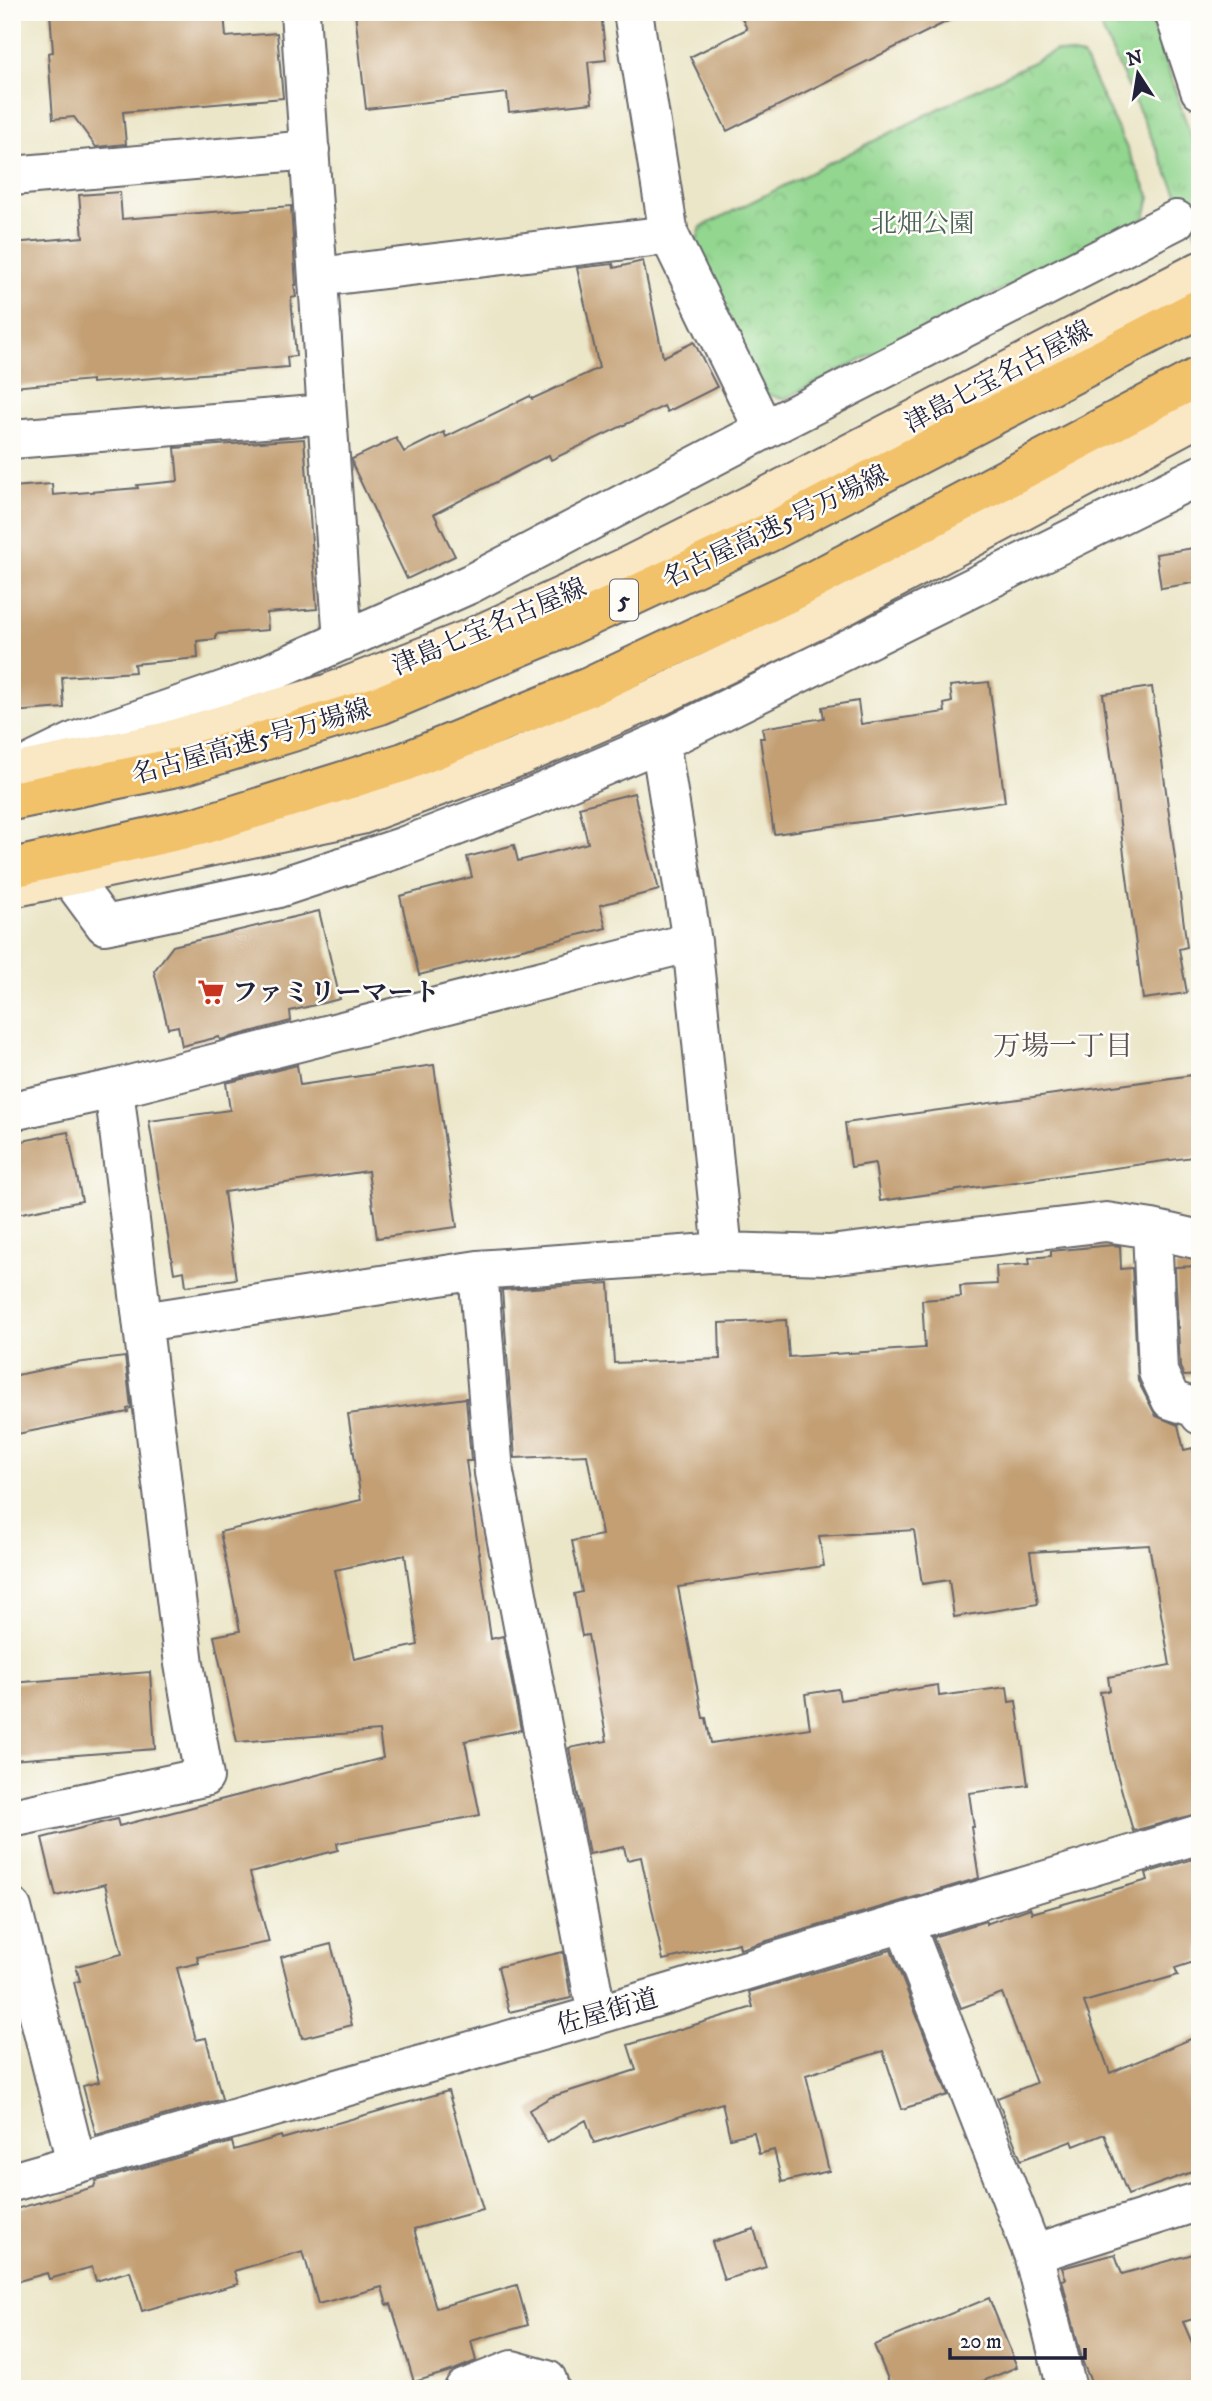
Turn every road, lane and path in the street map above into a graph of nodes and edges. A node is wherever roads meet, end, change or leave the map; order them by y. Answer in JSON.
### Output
{"nodes":[{"id":1,"x":300,"y":12,"type":"edge"},
{"id":2,"x":632,"y":12,"type":"edge"},
{"id":3,"x":1174,"y":12,"type":"edge"},
{"id":4,"x":1200,"y":90,"type":"edge"},
{"id":5,"x":310,"y":150,"type":"junction"},
{"id":6,"x":12,"y":176,"type":"edge"},
{"id":7,"x":1176,"y":220,"type":"dead end"},
{"id":8,"x":669,"y":235,"type":"junction"},
{"id":9,"x":1200,"y":271,"type":"edge"},
{"id":10,"x":318,"y":277,"type":"junction"},
{"id":11,"x":1200,"y":308,"type":"edge"},
{"id":12,"x":1200,"y":376,"type":"edge"},
{"id":13,"x":327,"y":414,"type":"junction"},
{"id":14,"x":1200,"y":416,"type":"edge"},
{"id":15,"x":764,"y":429,"type":"junction"},
{"id":16,"x":12,"y":439,"type":"edge"},
{"id":17,"x":1200,"y":475,"type":"edge"},
{"id":18,"x":343,"y":641,"type":"junction"},
{"id":19,"x":660,"y":742,"type":"junction"},
{"id":20,"x":12,"y":772,"type":"edge"},
{"id":21,"x":12,"y":802,"type":"edge"},
{"id":22,"x":12,"y":868,"type":"edge"},
{"id":23,"x":68,"y":875,"type":"junction"},
{"id":24,"x":12,"y":888,"type":"edge"},
{"id":25,"x":692,"y":942,"type":"junction"},
{"id":26,"x":114,"y":1089,"type":"junction"},
{"id":27,"x":12,"y":1111,"type":"edge"},
{"id":28,"x":1152,"y":1229,"type":"junction"},
{"id":29,"x":1200,"y":1240,"type":"edge"},
{"id":30,"x":723,"y":1252,"type":"junction"},
{"id":31,"x":478,"y":1269,"type":"junction"},
{"id":32,"x":143,"y":1322,"type":"junction"},
{"id":33,"x":1200,"y":1415,"type":"edge"},
{"id":34,"x":12,"y":1818,"type":"edge"},
{"id":35,"x":1200,"y":1835,"type":"edge"},
{"id":36,"x":12,"y":1908,"type":"edge"},
{"id":37,"x":904,"y":1923,"type":"junction"},
{"id":38,"x":597,"y":2015,"type":"junction"},
{"id":39,"x":76,"y":2162,"type":"junction"},
{"id":40,"x":12,"y":2182,"type":"edge"},
{"id":41,"x":1200,"y":2202,"type":"edge"},
{"id":42,"x":1033,"y":2254,"type":"junction"},
{"id":43,"x":464,"y":2389,"type":"edge"},
{"id":44,"x":550,"y":2389,"type":"edge"},
{"id":45,"x":1067,"y":2389,"type":"edge"}],
"edges":[{"from":1,"to":5,"type":"street"},
{"from":2,"to":8,"type":"street"},
{"from":3,"to":4,"type":"street"},
{"from":5,"to":6,"type":"street"},
{"from":5,"to":10,"type":"street"},
{"from":7,"to":15,"type":"street"},
{"from":8,"to":10,"type":"street"},
{"from":8,"to":15,"type":"street"},
{"from":9,"to":20,"type":"main road","name":"津島七宝名古屋線"},
{"from":10,"to":13,"type":"street"},
{"from":11,"to":21,"type":"highway","name":"名古屋高速5号万場線","number":"5"},
{"from":12,"to":22,"type":"highway","number":"5"},
{"from":13,"to":16,"type":"street"},
{"from":13,"to":18,"type":"street"},
{"from":14,"to":23,"type":"main road"},
{"from":15,"to":18,"type":"street"},
{"from":17,"to":19,"type":"street"},
{"from":18,"to":20,"type":"street"},
{"from":19,"to":23,"type":"street"},
{"from":19,"to":25,"type":"street"},
{"from":23,"to":24,"type":"main road"},
{"from":25,"to":26,"type":"street"},
{"from":25,"to":30,"type":"street"},
{"from":26,"to":27,"type":"street"},
{"from":26,"to":32,"type":"street"},
{"from":28,"to":29,"type":"street"},
{"from":28,"to":30,"type":"street"},
{"from":28,"to":33,"type":"street"},
{"from":30,"to":31,"type":"street"},
{"from":31,"to":32,"type":"street"},
{"from":31,"to":38,"type":"street"},
{"from":32,"to":34,"type":"street"},
{"from":35,"to":37,"type":"street","name":"佐屋街道"},
{"from":36,"to":39,"type":"street"},
{"from":37,"to":38,"type":"street","name":"佐屋街道"},
{"from":37,"to":42,"type":"street"},
{"from":38,"to":39,"type":"street","name":"佐屋街道"},
{"from":39,"to":40,"type":"street","name":"佐屋街道"},
{"from":41,"to":42,"type":"street"},
{"from":42,"to":45,"type":"street"},
{"from":43,"to":44,"type":"street"}]}
